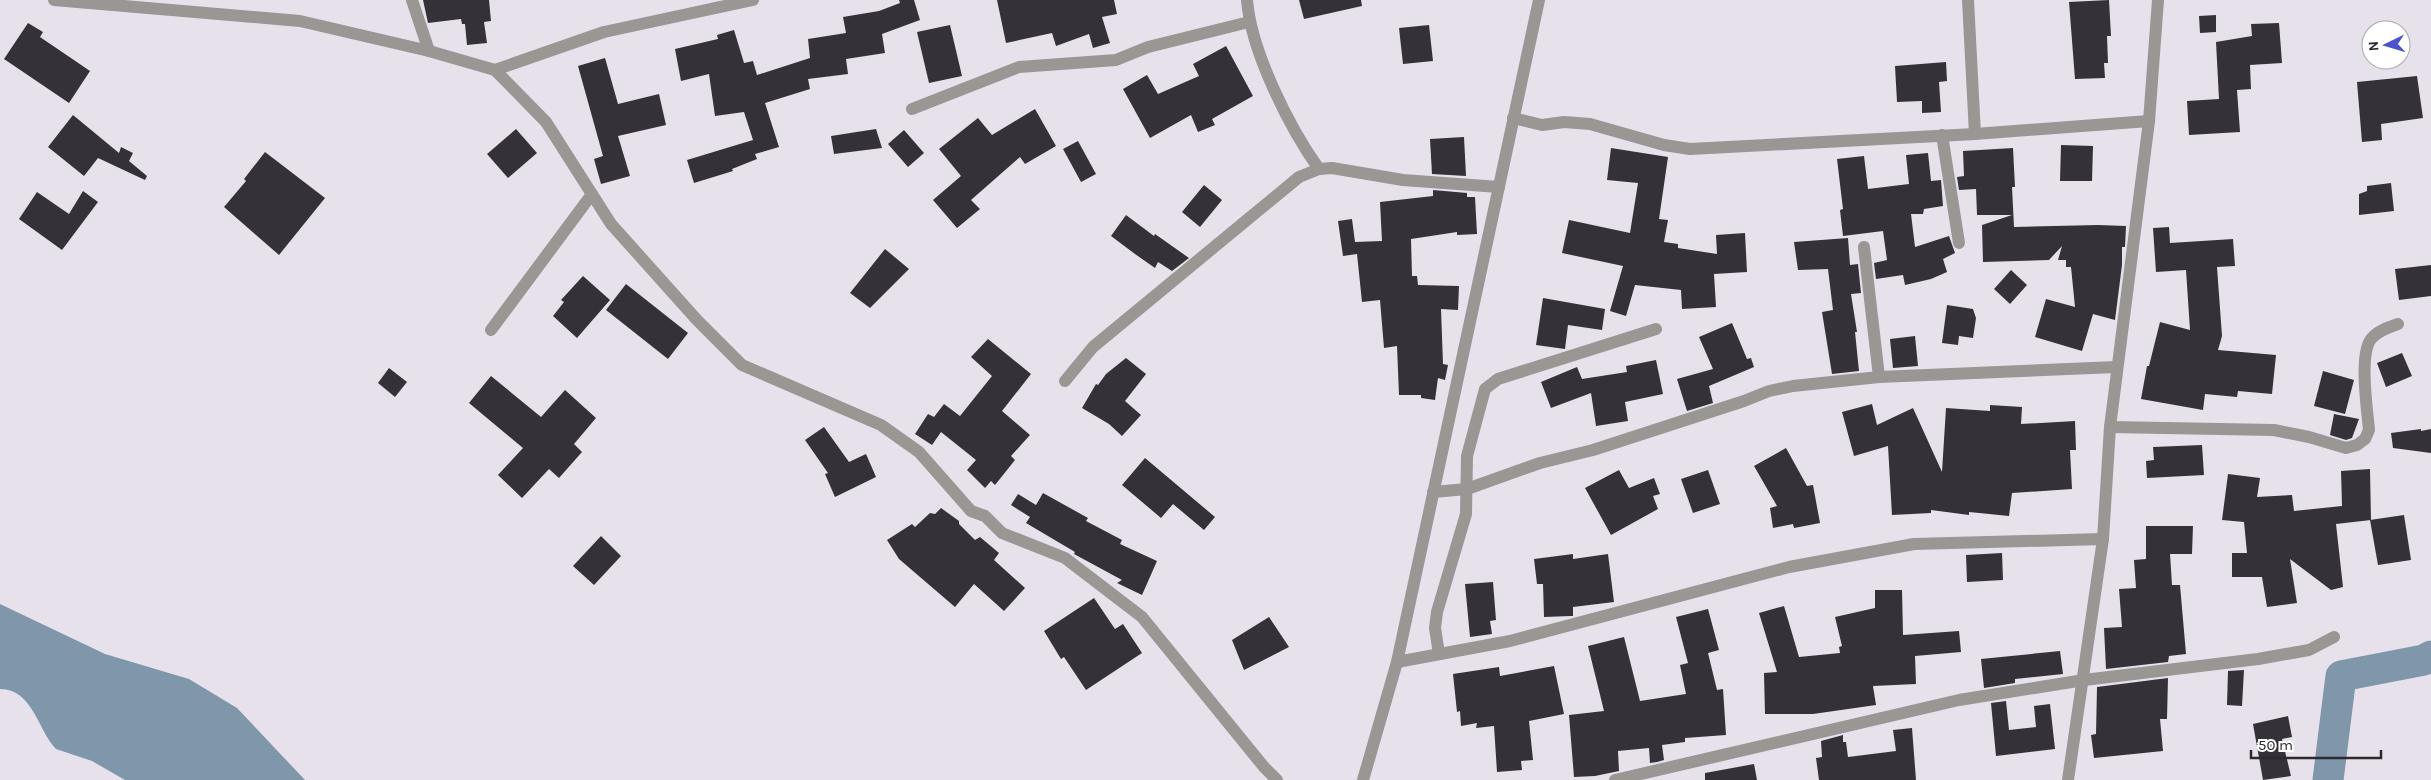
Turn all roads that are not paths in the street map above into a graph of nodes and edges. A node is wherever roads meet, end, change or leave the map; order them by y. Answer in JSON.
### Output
{"nodes":[{"id":1,"x":54,"y":0,"type":"edge"},
{"id":2,"x":412,"y":0,"type":"edge"},
{"id":3,"x":753,"y":0,"type":"edge"},
{"id":4,"x":1247,"y":0,"type":"edge"},
{"id":5,"x":1539,"y":0,"type":"edge"},
{"id":6,"x":1968,"y":0,"type":"edge"},
{"id":7,"x":2158,"y":0,"type":"edge"},
{"id":8,"x":1249,"y":22,"type":"junction"},
{"id":9,"x":429,"y":50,"type":"junction"},
{"id":10,"x":495,"y":70,"type":"junction"},
{"id":11,"x":912,"y":109,"type":"dead end"},
{"id":12,"x":1513,"y":118,"type":"junction"},
{"id":13,"x":2149,"y":121,"type":"junction"},
{"id":14,"x":1975,"y":134,"type":"junction"},
{"id":15,"x":1942,"y":136,"type":"junction"},
{"id":16,"x":1319,"y":169,"type":"junction"},
{"id":17,"x":1499,"y":186,"type":"junction"},
{"id":18,"x":592,"y":194,"type":"junction"},
{"id":19,"x":1959,"y":243,"type":"dead end"},
{"id":20,"x":1864,"y":247,"type":"dead end"},
{"id":21,"x":2398,"y":324,"type":"dead end"},
{"id":22,"x":1656,"y":329,"type":"dead end"},
{"id":23,"x":491,"y":330,"type":"dead end"},
{"id":24,"x":2116,"y":367,"type":"junction"},
{"id":25,"x":1879,"y":377,"type":"junction"},
{"id":26,"x":1065,"y":380,"type":"dead end"},
{"id":27,"x":2110,"y":427,"type":"junction"},
{"id":28,"x":1467,"y":489,"type":"junction"},
{"id":29,"x":1433,"y":492,"type":"junction"},
{"id":30,"x":2103,"y":539,"type":"junction"},
{"id":31,"x":2334,"y":637,"type":"dead end"},
{"id":32,"x":1439,"y":654,"type":"junction"},
{"id":33,"x":1397,"y":662,"type":"junction"},
{"id":34,"x":2084,"y":680,"type":"junction"},
{"id":35,"x":1277,"y":780,"type":"edge"},
{"id":36,"x":1363,"y":780,"type":"edge"},
{"id":37,"x":1615,"y":780,"type":"edge"},
{"id":38,"x":2068,"y":780,"type":"edge"}],
"edges":[{"from":1,"to":9,"type":"street"},
{"from":2,"to":9,"type":"street"},
{"from":3,"to":10,"type":"street"},
{"from":4,"to":8,"type":"street"},
{"from":5,"to":12,"type":"street"},
{"from":6,"to":14,"type":"street"},
{"from":7,"to":13,"type":"street"},
{"from":8,"to":11,"type":"street"},
{"from":8,"to":16,"type":"street"},
{"from":9,"to":10,"type":"street"},
{"from":10,"to":18,"type":"street"},
{"from":12,"to":15,"type":"street"},
{"from":12,"to":17,"type":"street"},
{"from":13,"to":14,"type":"street"},
{"from":13,"to":24,"type":"street"},
{"from":14,"to":15,"type":"street"},
{"from":15,"to":19,"type":"street"},
{"from":16,"to":17,"type":"street"},
{"from":16,"to":26,"type":"street"},
{"from":17,"to":29,"type":"street"},
{"from":18,"to":23,"type":"street"},
{"from":18,"to":35,"type":"street"},
{"from":20,"to":25,"type":"street"},
{"from":21,"to":27,"type":"street"},
{"from":22,"to":28,"type":"street"},
{"from":24,"to":25,"type":"street"},
{"from":24,"to":27,"type":"street"},
{"from":25,"to":28,"type":"street"},
{"from":27,"to":30,"type":"street"},
{"from":28,"to":29,"type":"street"},
{"from":28,"to":32,"type":"street"},
{"from":29,"to":33,"type":"street"},
{"from":30,"to":32,"type":"street"},
{"from":30,"to":34,"type":"street"},
{"from":31,"to":34,"type":"street"},
{"from":32,"to":33,"type":"street"},
{"from":33,"to":36,"type":"street"},
{"from":34,"to":37,"type":"street"},
{"from":34,"to":38,"type":"street"}]}
